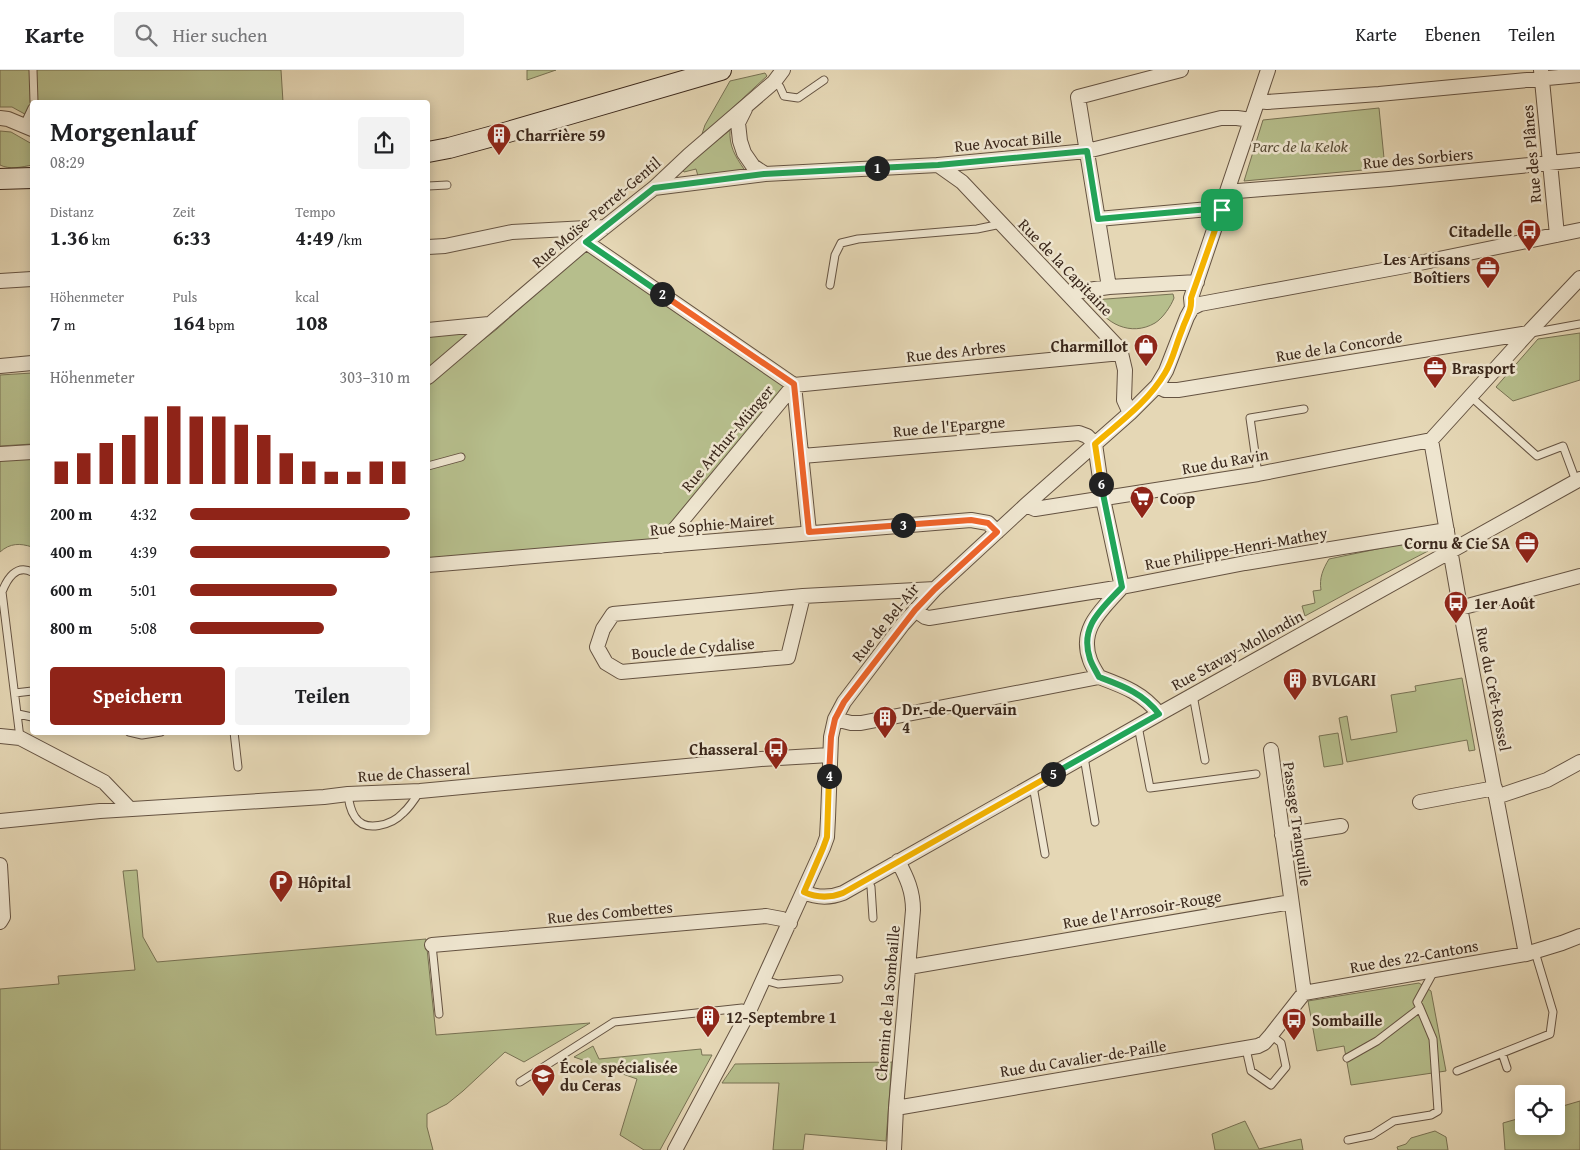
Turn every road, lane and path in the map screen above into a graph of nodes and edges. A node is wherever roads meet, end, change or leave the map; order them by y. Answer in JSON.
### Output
{"nodes":[{"id":1,"x":32,"y":70,"type":"edge"},
{"id":2,"x":721,"y":70,"type":"edge"},
{"id":3,"x":784,"y":70,"type":"edge"},
{"id":4,"x":1182,"y":70,"type":"edge"},
{"id":5,"x":1268,"y":70,"type":"edge"},
{"id":6,"x":1542,"y":74,"type":"edge"},
{"id":7,"x":1580,"y":75,"type":"edge"},
{"id":8,"x":824,"y":80,"type":"dead end"},
{"id":9,"x":774,"y":82,"type":"junction"},
{"id":10,"x":34,"y":100,"type":"edge"},
{"id":11,"x":1258,"y":101,"type":"junction"},
{"id":12,"x":748,"y":104,"type":"junction"},
{"id":13,"x":0,"y":118,"type":"edge"},
{"id":14,"x":1251,"y":120,"type":"junction"},
{"id":15,"x":28,"y":127,"type":"edge"},
{"id":16,"x":1087,"y":151,"type":"junction"},
{"id":17,"x":430,"y":152,"type":"edge"},
{"id":18,"x":1580,"y":160,"type":"edge"},
{"id":19,"x":1550,"y":164,"type":"junction"},
{"id":20,"x":938,"y":165,"type":"junction"},
{"id":21,"x":764,"y":174,"type":"junction"},
{"id":22,"x":30,"y":178,"type":"edge"},
{"id":23,"x":0,"y":179,"type":"edge"},
{"id":24,"x":447,"y":185,"type":"dead end"},
{"id":25,"x":430,"y":186,"type":"edge"},
{"id":26,"x":654,"y":188,"type":"junction"},
{"id":27,"x":1228,"y":190,"type":"junction"},
{"id":28,"x":1222,"y":210,"type":"junction"},
{"id":29,"x":1098,"y":219,"type":"junction"},
{"id":30,"x":1001,"y":224,"type":"junction"},
{"id":31,"x":605,"y":227,"type":"junction"},
{"id":32,"x":1580,"y":230,"type":"edge"},
{"id":33,"x":1556,"y":235,"type":"junction"},
{"id":34,"x":586,"y":242,"type":"junction"},
{"id":35,"x":430,"y":247,"type":"edge"},
{"id":36,"x":30,"y":278,"type":"edge"},
{"id":37,"x":1580,"y":278,"type":"edge"},
{"id":38,"x":0,"y":281,"type":"edge"},
{"id":39,"x":1197,"y":282,"type":"junction"},
{"id":40,"x":830,"y":285,"type":"dead end"},
{"id":41,"x":1109,"y":287,"type":"junction"},
{"id":42,"x":1067,"y":293,"type":"junction"},
{"id":43,"x":1192,"y":308,"type":"junction"},
{"id":44,"x":489,"y":324,"type":"junction"},
{"id":45,"x":1580,"y":324,"type":"edge"},
{"id":46,"x":430,"y":330,"type":"edge"},
{"id":47,"x":1528,"y":333,"type":"junction"},
{"id":48,"x":1121,"y":353,"type":"junction"},
{"id":49,"x":30,"y":363,"type":"edge"},
{"id":50,"x":0,"y":366,"type":"edge"},
{"id":51,"x":430,"y":375,"type":"edge"},
{"id":52,"x":794,"y":384,"type":"junction"},
{"id":53,"x":1157,"y":386,"type":"junction"},
{"id":54,"x":1470,"y":396,"type":"junction"},
{"id":55,"x":1304,"y":409,"type":"dead end"},
{"id":56,"x":1130,"y":413,"type":"junction"},
{"id":57,"x":1430,"y":440,"type":"junction"},
{"id":58,"x":1095,"y":444,"type":"junction"},
{"id":59,"x":30,"y":452,"type":"edge"},
{"id":60,"x":0,"y":454,"type":"edge"},
{"id":61,"x":802,"y":456,"type":"junction"},
{"id":62,"x":461,"y":458,"type":"dead end"},
{"id":63,"x":430,"y":466,"type":"edge"},
{"id":64,"x":1258,"y":474,"type":"junction"},
{"id":65,"x":1578,"y":480,"type":"edge"},
{"id":66,"x":1104,"y":499,"type":"junction"},
{"id":67,"x":1026,"y":505,"type":"junction"},
{"id":68,"x":1447,"y":530,"type":"junction"},
{"id":69,"x":809,"y":532,"type":"junction"},
{"id":70,"x":997,"y":532,"type":"junction"},
{"id":71,"x":661,"y":546,"type":"junction"},
{"id":72,"x":1450,"y":550,"type":"junction"},
{"id":73,"x":430,"y":565,"type":"edge"},
{"id":74,"x":30,"y":571,"type":"edge"},
{"id":75,"x":1580,"y":576,"type":"edge"},
{"id":76,"x":1122,"y":587,"type":"junction"},
{"id":77,"x":935,"y":589,"type":"junction"},
{"id":78,"x":803,"y":596,"type":"junction"},
{"id":79,"x":1460,"y":608,"type":"junction"},
{"id":80,"x":915,"y":610,"type":"junction"},
{"id":81,"x":1099,"y":677,"type":"junction"},
{"id":82,"x":30,"y":691,"type":"edge"},
{"id":83,"x":15,"y":693,"type":"junction"},
{"id":84,"x":1193,"y":695,"type":"junction"},
{"id":85,"x":18,"y":714,"type":"junction"},
{"id":86,"x":1159,"y":714,"type":"junction"},
{"id":87,"x":30,"y":717,"type":"edge"},
{"id":88,"x":835,"y":719,"type":"junction"},
{"id":89,"x":1138,"y":726,"type":"junction"},
{"id":90,"x":234,"y":735,"type":"edge"},
{"id":91,"x":0,"y":736,"type":"edge"},
{"id":92,"x":20,"y":738,"type":"junction"},
{"id":93,"x":1271,"y":750,"type":"dead end"},
{"id":94,"x":830,"y":755,"type":"junction"},
{"id":95,"x":1084,"y":757,"type":"junction"},
{"id":96,"x":1205,"y":760,"type":"dead end"},
{"id":97,"x":1580,"y":762,"type":"edge"},
{"id":98,"x":238,"y":767,"type":"dead end"},
{"id":99,"x":1256,"y":774,"type":"dead end"},
{"id":100,"x":1033,"y":786,"type":"junction"},
{"id":101,"x":420,"y":791,"type":"junction"},
{"id":102,"x":1495,"y":792,"type":"junction"},
{"id":103,"x":348,"y":794,"type":"junction"},
{"id":104,"x":1420,"y":802,"type":"dead end"},
{"id":105,"x":130,"y":809,"type":"junction"},
{"id":106,"x":0,"y":821,"type":"edge"},
{"id":107,"x":1095,"y":822,"type":"dead end"},
{"id":108,"x":1341,"y":826,"type":"dead end"},
{"id":109,"x":1282,"y":835,"type":"junction"},
{"id":110,"x":1044,"y":854,"type":"dead end"},
{"id":111,"x":898,"y":861,"type":"junction"},
{"id":112,"x":0,"y":865,"type":"edge"},
{"id":113,"x":867,"y":879,"type":"junction"},
{"id":114,"x":804,"y":892,"type":"junction"},
{"id":115,"x":1291,"y":902,"type":"junction"},
{"id":116,"x":873,"y":918,"type":"dead end"},
{"id":117,"x":0,"y":922,"type":"edge"},
{"id":118,"x":790,"y":923,"type":"junction"},
{"id":119,"x":1580,"y":936,"type":"edge"},
{"id":120,"x":432,"y":945,"type":"joint"},
{"id":121,"x":1530,"y":953,"type":"junction"},
{"id":122,"x":909,"y":967,"type":"junction"},
{"id":123,"x":1435,"y":970,"type":"junction"},
{"id":124,"x":839,"y":979,"type":"dead end"},
{"id":125,"x":764,"y":980,"type":"junction"},
{"id":126,"x":1304,"y":993,"type":"junction"},
{"id":127,"x":1420,"y":1008,"type":"junction"},
{"id":128,"x":749,"y":1011,"type":"junction"},
{"id":129,"x":439,"y":1014,"type":"dead end"},
{"id":130,"x":1271,"y":1035,"type":"junction"},
{"id":131,"x":1246,"y":1049,"type":"junction"},
{"id":132,"x":1502,"y":1053,"type":"junction"},
{"id":133,"x":1347,"y":1058,"type":"dead end"},
{"id":134,"x":1507,"y":1068,"type":"dead end"},
{"id":135,"x":1457,"y":1071,"type":"dead end"},
{"id":136,"x":520,"y":1082,"type":"dead end"},
{"id":137,"x":896,"y":1108,"type":"junction"},
{"id":138,"x":1348,"y":1140,"type":"dead end"},
{"id":139,"x":675,"y":1150,"type":"edge"},
{"id":140,"x":894,"y":1150,"type":"edge"}],
"edges":[{"from":1,"to":10,"type":"lane"},
{"from":2,"to":17,"type":"main road"},
{"from":3,"to":9,"type":"street","name":"Rue Moïse-Perret-Gentil"},
{"from":4,"to":16,"type":"street"},
{"from":5,"to":11,"type":"street","name":"Rue de Bel-Air"},
{"from":6,"to":7,"type":"street"},
{"from":6,"to":11,"type":"street"},
{"from":6,"to":19,"type":"street","name":"Rue des Plânes"},
{"from":8,"to":9,"type":"lane"},
{"from":9,"to":12,"type":"street","name":"Rue Moïse-Perret-Gentil"},
{"from":11,"to":14,"type":"street","name":"Rue de Bel-Air"},
{"from":12,"to":21,"type":"street"},
{"from":12,"to":26,"type":"street","name":"Rue Moïse-Perret-Gentil"},
{"from":13,"to":15,"type":"street"},
{"from":14,"to":16,"type":"street","name":"Rue Avocat Bille"},
{"from":14,"to":27,"type":"street","name":"Rue de Bel-Air"},
{"from":16,"to":20,"type":"street","name":"Rue Avocat Bille"},
{"from":16,"to":29,"type":"street"},
{"from":18,"to":19,"type":"street","name":"Rue des Sorbiers"},
{"from":19,"to":27,"type":"street","name":"Rue des Sorbiers"},
{"from":19,"to":33,"type":"street","name":"Rue des Plânes"},
{"from":20,"to":21,"type":"street","name":"Rue Avocat Bille"},
{"from":20,"to":30,"type":"street","name":"Rue de la Capitaine"},
{"from":21,"to":26,"type":"street","name":"Rue Avocat Bille"},
{"from":22,"to":23,"type":"main road"},
{"from":24,"to":25,"type":"lane"},
{"from":26,"to":31,"type":"street","name":"Rue Moïse-Perret-Gentil"},
{"from":27,"to":28,"type":"street","name":"Rue de Bel-Air"},
{"from":28,"to":29,"type":"street"},
{"from":28,"to":39,"type":"street","name":"Rue de Bel-Air"},
{"from":29,"to":41,"type":"street"},
{"from":30,"to":40,"type":"lane"},
{"from":30,"to":42,"type":"street","name":"Rue de la Capitaine"},
{"from":31,"to":34,"type":"street","name":"Rue Moïse-Perret-Gentil"},
{"from":31,"to":35,"type":"street"},
{"from":32,"to":33,"type":"street"},
{"from":33,"to":43,"type":"street"},
{"from":34,"to":44,"type":"street","name":"Rue Moïse-Perret-Gentil"},
{"from":34,"to":52,"type":"street","name":"Rue Arthur-Münger"},
{"from":36,"to":38,"type":"street"},
{"from":37,"to":47,"type":"street"},
{"from":39,"to":41,"type":"street"},
{"from":39,"to":43,"type":"street","name":"Rue de Bel-Air"},
{"from":41,"to":42,"type":"street"},
{"from":42,"to":48,"type":"street","name":"Rue de la Capitaine"},
{"from":43,"to":53,"type":"street","name":"Rue de Bel-Air"},
{"from":44,"to":46,"type":"street"},
{"from":44,"to":51,"type":"street","name":"Rue Moïse-Perret-Gentil"},
{"from":45,"to":47,"type":"lane"},
{"from":47,"to":53,"type":"street","name":"Rue de la Concorde"},
{"from":47,"to":54,"type":"street"},
{"from":48,"to":52,"type":"street","name":"Rue des Arbres"},
{"from":48,"to":56,"type":"street"},
{"from":49,"to":50,"type":"street"},
{"from":52,"to":61,"type":"street"},
{"from":52,"to":71,"type":"street","name":"Rue Arthur-Münger"},
{"from":53,"to":56,"type":"street","name":"Rue de Bel-Air"},
{"from":54,"to":57,"type":"street"},
{"from":54,"to":65,"type":"lane"},
{"from":55,"to":64,"type":"lane"},
{"from":56,"to":58,"type":"street","name":"Rue de Bel-Air"},
{"from":57,"to":64,"type":"street","name":"Rue du Ravin"},
{"from":57,"to":68,"type":"street","name":"Rue du Crêt-Rossel"},
{"from":58,"to":61,"type":"street","name":"Rue de l'Epargne"},
{"from":58,"to":66,"type":"street"},
{"from":58,"to":67,"type":"street","name":"Rue de Bel-Air"},
{"from":59,"to":60,"type":"street"},
{"from":61,"to":69,"type":"street"},
{"from":62,"to":63,"type":"lane"},
{"from":64,"to":66,"type":"street","name":"Rue du Ravin"},
{"from":65,"to":72,"type":"street","name":"Rue Stavay-Mollondin"},
{"from":66,"to":67,"type":"street","name":"Rue du Ravin"},
{"from":66,"to":76,"type":"street"},
{"from":67,"to":70,"type":"street","name":"Rue de Bel-Air"},
{"from":68,"to":72,"type":"street","name":"Rue du Crêt-Rossel"},
{"from":68,"to":76,"type":"street","name":"Rue Philippe-Henri-Mathey"},
{"from":69,"to":70,"type":"street","name":"Rue Sophie-Mairet"},
{"from":69,"to":71,"type":"street","name":"Rue Sophie-Mairet"},
{"from":70,"to":77,"type":"street","name":"Rue de Bel-Air"},
{"from":71,"to":73,"type":"street","name":"Rue Sophie-Mairet"},
{"from":72,"to":79,"type":"street","name":"Rue du Crêt-Rossel"},
{"from":72,"to":84,"type":"street","name":"Rue Stavay-Mollondin"},
{"from":74,"to":83,"type":"lane"},
{"from":75,"to":79,"type":"street"},
{"from":76,"to":80,"type":"street","name":"Rue Philippe-Henri-Mathey"},
{"from":76,"to":81,"type":"street"},
{"from":77,"to":78,"type":"street","name":"Boucle de Cydalise"},
{"from":77,"to":80,"type":"street","name":"Rue de Bel-Air"},
{"from":78,"to":78,"type":"street","name":"Boucle de Cydalise"},
{"from":79,"to":102,"type":"street","name":"Rue du Crêt-Rossel"},
{"from":80,"to":88,"type":"street","name":"Rue de Bel-Air"},
{"from":81,"to":86,"type":"street"},
{"from":81,"to":88,"type":"street"},
{"from":82,"to":83,"type":"lane"},
{"from":83,"to":85,"type":"lane"},
{"from":84,"to":86,"type":"street","name":"Rue Stavay-Mollondin"},
{"from":84,"to":96,"type":"lane"},
{"from":85,"to":87,"type":"lane"},
{"from":85,"to":92,"type":"lane"},
{"from":86,"to":89,"type":"street","name":"Rue Stavay-Mollondin"},
{"from":88,"to":94,"type":"street","name":"Rue de Bel-Air"},
{"from":89,"to":95,"type":"street","name":"Rue Stavay-Mollondin"},
{"from":89,"to":99,"type":"lane"},
{"from":90,"to":98,"type":"lane"},
{"from":91,"to":92,"type":"street"},
{"from":92,"to":105,"type":"street"},
{"from":93,"to":109,"type":"street","name":"Passage Tranquille"},
{"from":94,"to":101,"type":"street","name":"Rue de Chasseral"},
{"from":94,"to":114,"type":"street","name":"Rue de Bel-Air"},
{"from":95,"to":100,"type":"street","name":"Rue Stavay-Mollondin"},
{"from":95,"to":107,"type":"lane"},
{"from":97,"to":102,"type":"street"},
{"from":100,"to":110,"type":"lane"},
{"from":100,"to":111,"type":"street","name":"Rue Stavay-Mollondin"},
{"from":101,"to":103,"type":"street","name":"Rue de Chasseral"},
{"from":101,"to":103,"type":"lane"},
{"from":102,"to":104,"type":"street"},
{"from":102,"to":121,"type":"street","name":"Rue du Crêt-Rossel"},
{"from":103,"to":105,"type":"street","name":"Rue de Chasseral"},
{"from":105,"to":106,"type":"street","name":"Rue de Chasseral"},
{"from":108,"to":109,"type":"street"},
{"from":109,"to":115,"type":"street","name":"Passage Tranquille"},
{"from":111,"to":113,"type":"street","name":"Rue Stavay-Mollondin"},
{"from":111,"to":122,"type":"street","name":"Chemin de la Sombaille"},
{"from":112,"to":117,"type":"street"},
{"from":113,"to":114,"type":"street","name":"Rue Stavay-Mollondin"},
{"from":113,"to":116,"type":"lane"},
{"from":114,"to":118,"type":"street","name":"Rue de Bel-Air"},
{"from":115,"to":122,"type":"street","name":"Rue de l'Arrosoir-Rouge"},
{"from":115,"to":126,"type":"street"},
{"from":118,"to":120,"type":"street","name":"Rue des Combettes"},
{"from":118,"to":125,"type":"street","name":"Rue de Bel-Air"},
{"from":119,"to":121,"type":"street","name":"Rue des 22-Cantons"},
{"from":120,"to":129,"type":"lane"},
{"from":121,"to":123,"type":"street","name":"Rue des 22-Cantons"},
{"from":121,"to":132,"type":"lane"},
{"from":122,"to":137,"type":"street","name":"Chemin de la Sombaille"},
{"from":123,"to":126,"type":"street","name":"Rue des 22-Cantons"},
{"from":123,"to":127,"type":"lane"},
{"from":124,"to":125,"type":"lane"},
{"from":125,"to":128,"type":"street","name":"Rue de Bel-Air"},
{"from":126,"to":130,"type":"street"},
{"from":127,"to":133,"type":"lane"},
{"from":127,"to":138,"type":"lane"},
{"from":128,"to":136,"type":"lane"},
{"from":128,"to":139,"type":"street","name":"Rue de Bel-Air"},
{"from":130,"to":131,"type":"street","name":"Rue du Cavalier-de-Paille"},
{"from":130,"to":131,"type":"lane"},
{"from":131,"to":137,"type":"street","name":"Rue du Cavalier-de-Paille"},
{"from":132,"to":134,"type":"lane"},
{"from":132,"to":135,"type":"lane"},
{"from":137,"to":140,"type":"street","name":"Chemin de la Sombaille"}]}
